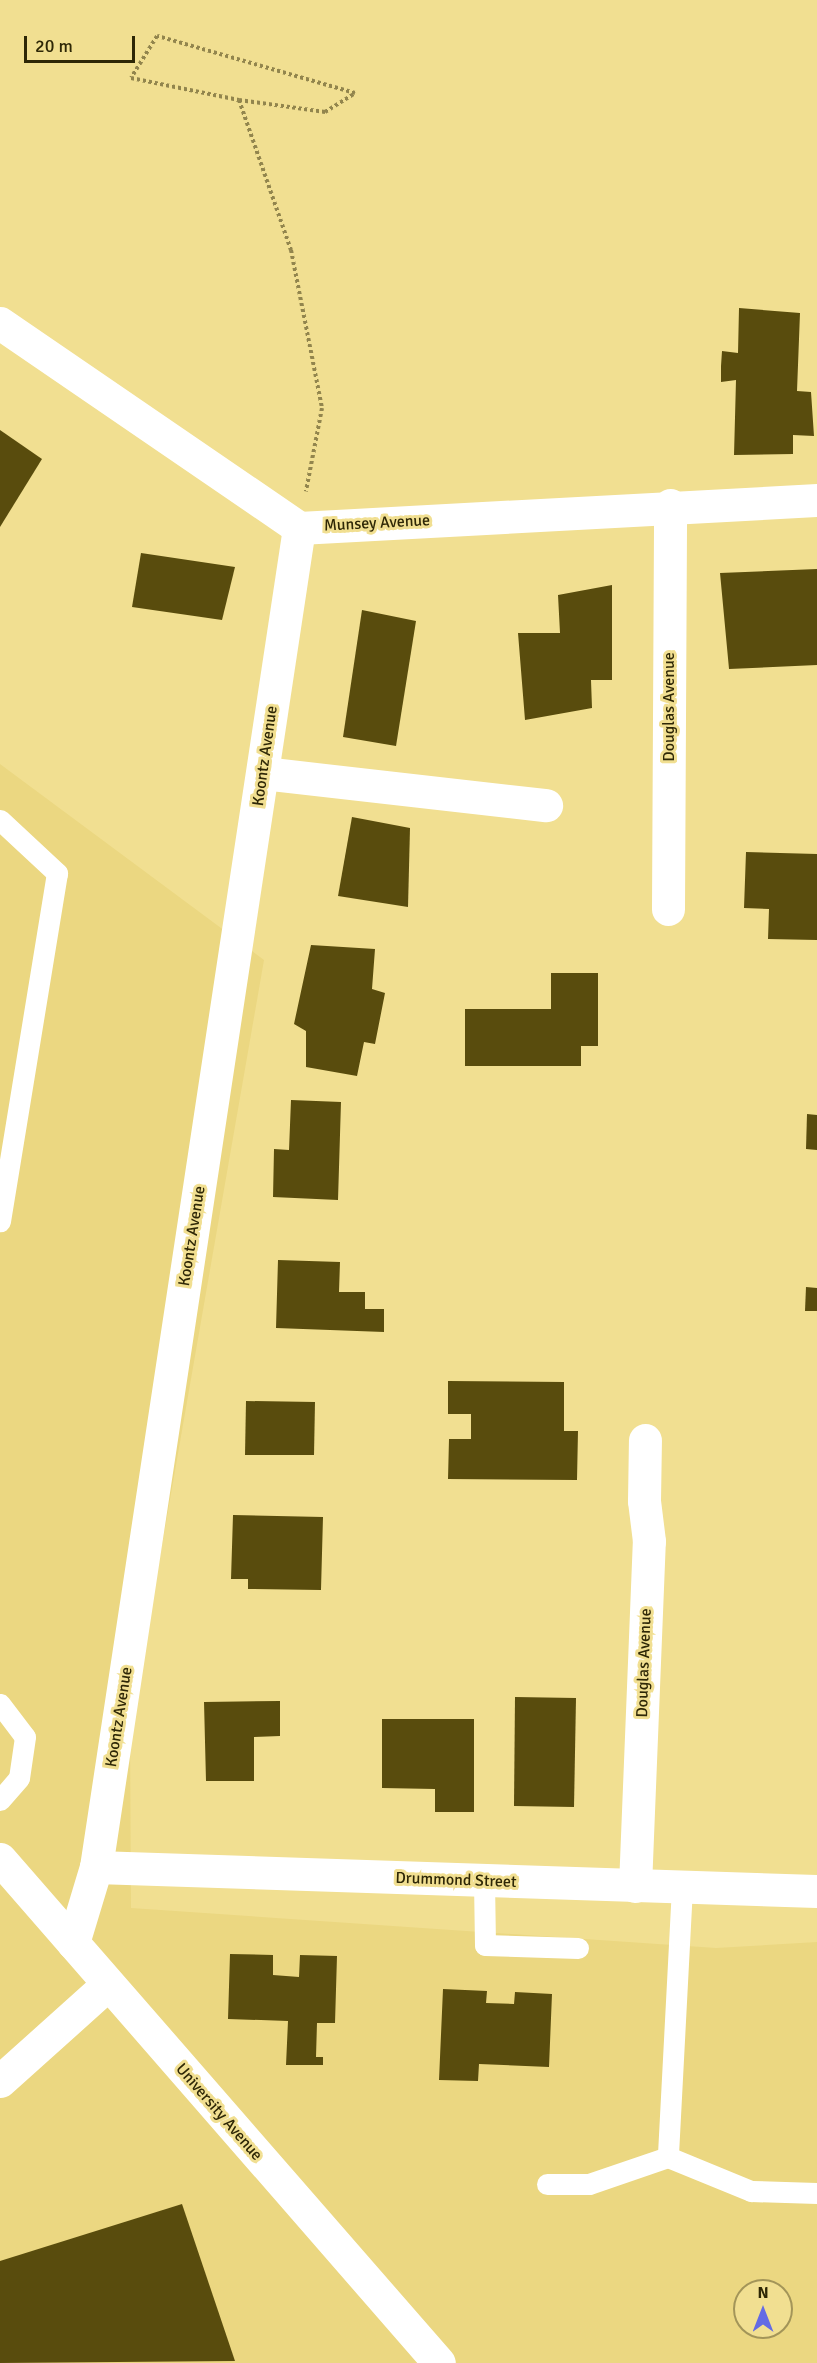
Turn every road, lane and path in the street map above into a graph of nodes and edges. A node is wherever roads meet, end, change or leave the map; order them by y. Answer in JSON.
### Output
{"nodes":[{"id":1,"x":239,"y":100,"type":"junction"},
{"id":2,"x":0,"y":323,"type":"edge"},
{"id":3,"x":817,"y":500,"type":"edge"},
{"id":4,"x":670,"y":506,"type":"junction"},
{"id":5,"x":299,"y":528,"type":"junction"},
{"id":6,"x":263,"y":773,"type":"junction"},
{"id":7,"x":546,"y":805,"type":"dead end"},
{"id":8,"x":0,"y":820,"type":"edge"},
{"id":9,"x":668,"y":909,"type":"dead end"},
{"id":10,"x":0,"y":1221,"type":"edge"},
{"id":11,"x":645,"y":1440,"type":"dead end"},
{"id":12,"x":0,"y":1704,"type":"edge"},
{"id":13,"x":0,"y":1800,"type":"edge"},
{"id":14,"x":0,"y":1859,"type":"edge"},
{"id":15,"x":96,"y":1867,"type":"junction"},
{"id":16,"x":484,"y":1881,"type":"junction"},
{"id":17,"x":636,"y":1886,"type":"junction"},
{"id":18,"x":681,"y":1887,"type":"junction"},
{"id":19,"x":817,"y":1891,"type":"edge"},
{"id":20,"x":73,"y":1943,"type":"junction"},
{"id":21,"x":578,"y":1948,"type":"dead end"},
{"id":22,"x":108,"y":1985,"type":"junction"},
{"id":23,"x":0,"y":2081,"type":"edge"},
{"id":24,"x":668,"y":2157,"type":"junction"},
{"id":25,"x":547,"y":2184,"type":"dead end"},
{"id":26,"x":817,"y":2193,"type":"edge"},
{"id":27,"x":440,"y":2363,"type":"edge"}],
"edges":[{"from":1,"to":1,"type":"path"},
{"from":1,"to":5,"type":"path"},
{"from":2,"to":5,"type":"street"},
{"from":3,"to":4,"type":"street","name":"Munsey Avenue"},
{"from":4,"to":5,"type":"street","name":"Munsey Avenue"},
{"from":4,"to":9,"type":"street","name":"Douglas Avenue"},
{"from":5,"to":6,"type":"street","name":"Koontz Avenue"},
{"from":6,"to":7,"type":"street"},
{"from":6,"to":15,"type":"street","name":"Koontz Avenue"},
{"from":8,"to":10,"type":"lane"},
{"from":11,"to":17,"type":"street","name":"Douglas Avenue"},
{"from":12,"to":13,"type":"lane"},
{"from":14,"to":20,"type":"street","name":"University Avenue"},
{"from":15,"to":16,"type":"street","name":"Drummond Street"},
{"from":15,"to":20,"type":"street","name":"Koontz Avenue"},
{"from":16,"to":17,"type":"street","name":"Drummond Street"},
{"from":16,"to":21,"type":"lane"},
{"from":17,"to":18,"type":"street","name":"Drummond Street"},
{"from":18,"to":19,"type":"street","name":"Drummond Street"},
{"from":18,"to":24,"type":"lane"},
{"from":20,"to":22,"type":"street","name":"University Avenue"},
{"from":22,"to":23,"type":"street"},
{"from":22,"to":27,"type":"street","name":"University Avenue"},
{"from":24,"to":25,"type":"lane"},
{"from":24,"to":26,"type":"lane"}]}
